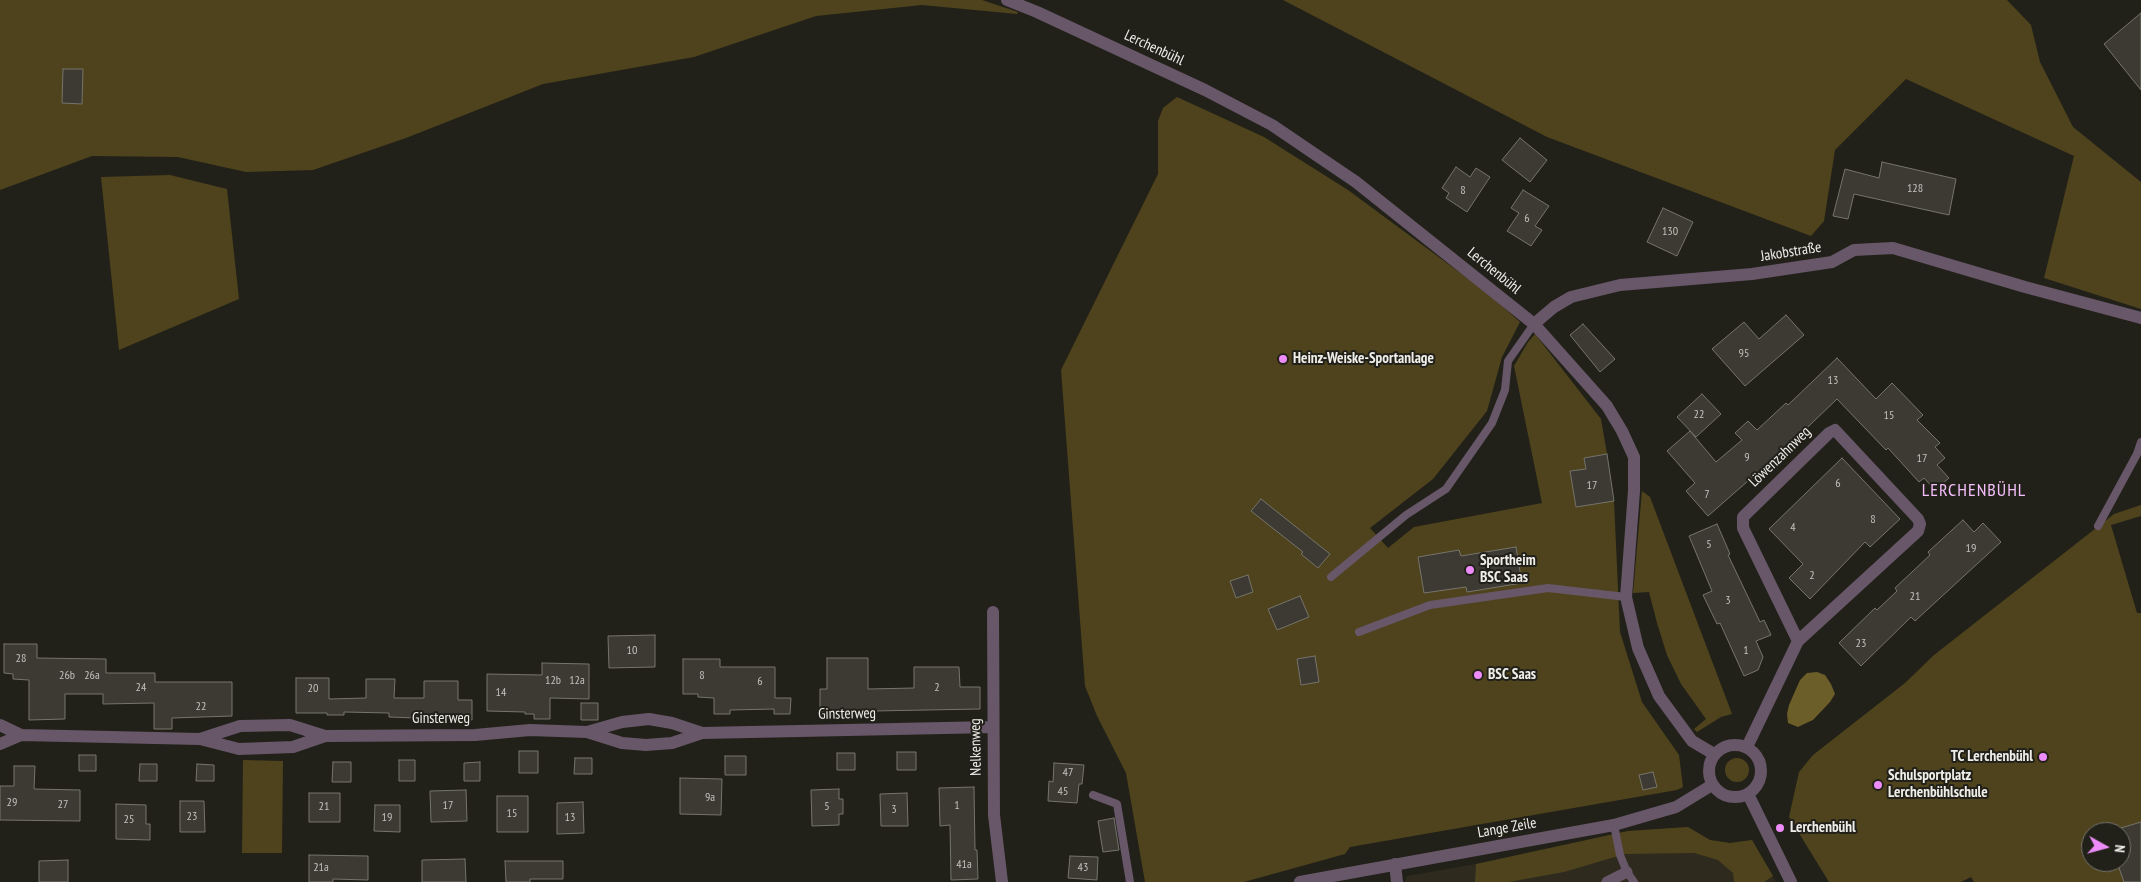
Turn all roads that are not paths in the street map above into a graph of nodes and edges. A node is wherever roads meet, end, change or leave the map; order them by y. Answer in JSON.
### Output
{"nodes":[{"id":1,"x":1007,"y":0,"type":"edge"},
{"id":2,"x":2141,"y":318,"type":"edge"},
{"id":3,"x":1534,"y":324,"type":"junction"},
{"id":4,"x":2141,"y":442,"type":"edge"},
{"id":5,"x":2098,"y":526,"type":"dead end"},
{"id":6,"x":1331,"y":577,"type":"dead end"},
{"id":7,"x":1626,"y":597,"type":"junction"},
{"id":8,"x":993,"y":612,"type":"dead end"},
{"id":9,"x":1359,"y":632,"type":"dead end"},
{"id":10,"x":1798,"y":641,"type":"junction"},
{"id":11,"x":0,"y":725,"type":"edge"},
{"id":12,"x":992,"y":727,"type":"junction"},
{"id":13,"x":587,"y":732,"type":"junction"},
{"id":14,"x":702,"y":733,"type":"junction"},
{"id":15,"x":21,"y":735,"type":"junction"},
{"id":16,"x":325,"y":736,"type":"junction"},
{"id":17,"x":200,"y":738,"type":"junction"},
{"id":18,"x":0,"y":744,"type":"edge"},
{"id":19,"x":1747,"y":747,"type":"junction"},
{"id":20,"x":1714,"y":754,"type":"junction"},
{"id":21,"x":1712,"y":785,"type":"junction"},
{"id":22,"x":1748,"y":794,"type":"junction"},
{"id":23,"x":1094,"y":795,"type":"dead end"},
{"id":24,"x":1614,"y":825,"type":"junction"},
{"id":25,"x":1395,"y":864,"type":"junction"},
{"id":26,"x":1627,"y":872,"type":"junction"},
{"id":27,"x":1002,"y":882,"type":"edge"},
{"id":28,"x":1130,"y":882,"type":"edge"},
{"id":29,"x":1300,"y":882,"type":"edge"},
{"id":30,"x":1398,"y":882,"type":"edge"},
{"id":31,"x":1607,"y":882,"type":"edge"},
{"id":32,"x":1634,"y":882,"type":"edge"},
{"id":33,"x":1791,"y":882,"type":"edge"}],
"edges":[{"from":1,"to":3,"type":"street","name":"Lerchenbühl"},
{"from":2,"to":3,"type":"street","name":"Jakobstraße"},
{"from":3,"to":6,"type":"lane"},
{"from":3,"to":7,"type":"street","name":"Lerchenbühl"},
{"from":4,"to":5,"type":"lane"},
{"from":7,"to":9,"type":"lane"},
{"from":7,"to":20,"type":"street","name":"Lerchenbühl"},
{"from":8,"to":12,"type":"street","name":"Nelkenweg"},
{"from":10,"to":10,"type":"street","name":"Löwenzahnweg"},
{"from":10,"to":19,"type":"street","name":"Löwenzahnweg"},
{"from":11,"to":15,"type":"street","name":"Ginsterweg"},
{"from":12,"to":14,"type":"street","name":"Ginsterweg"},
{"from":12,"to":27,"type":"street","name":"Nelkenweg"},
{"from":13,"to":14,"type":"street","name":"Ginsterweg"},
{"from":13,"to":14,"type":"street","name":"Ginsterweg"},
{"from":13,"to":16,"type":"street","name":"Ginsterweg"},
{"from":15,"to":17,"type":"street","name":"Ginsterweg"},
{"from":15,"to":18,"type":"street","name":"Ginsterweg"},
{"from":16,"to":17,"type":"street","name":"Ginsterweg"},
{"from":16,"to":17,"type":"street","name":"Ginsterweg"},
{"from":19,"to":20,"type":"street"},
{"from":19,"to":22,"type":"street"},
{"from":20,"to":21,"type":"street"},
{"from":21,"to":22,"type":"street"},
{"from":21,"to":24,"type":"street","name":"Lange Zeile"},
{"from":22,"to":33,"type":"street"},
{"from":23,"to":28,"type":"lane"},
{"from":24,"to":25,"type":"street","name":"Lange Zeile"},
{"from":24,"to":26,"type":"lane"},
{"from":25,"to":29,"type":"street","name":"Lange Zeile"},
{"from":25,"to":30,"type":"street"},
{"from":26,"to":31,"type":"street"},
{"from":26,"to":32,"type":"lane"}]}
